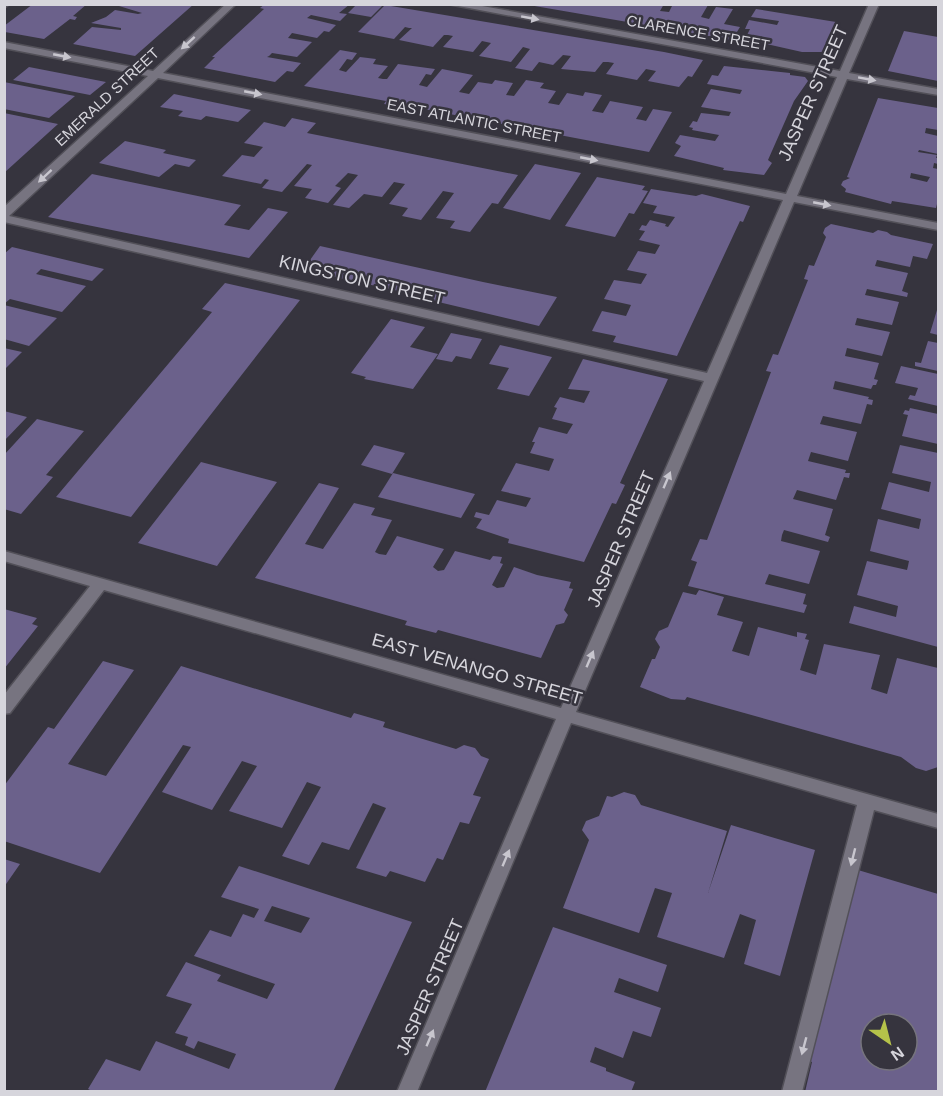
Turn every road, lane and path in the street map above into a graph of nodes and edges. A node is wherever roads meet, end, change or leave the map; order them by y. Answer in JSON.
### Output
{"nodes":[{"id":1,"x":232,"y":4,"type":"edge"},
{"id":2,"x":452,"y":4,"type":"edge"},
{"id":3,"x":874,"y":4,"type":"edge"},
{"id":4,"x":4,"y":45,"type":"edge"},
{"id":5,"x":154,"y":74,"type":"junction"},
{"id":6,"x":843,"y":74,"type":"junction"},
{"id":7,"x":939,"y":92,"type":"edge"},
{"id":8,"x":788,"y":198,"type":"junction"},
{"id":9,"x":4,"y":216,"type":"edge"},
{"id":10,"x":939,"y":227,"type":"edge"},
{"id":11,"x":711,"y":378,"type":"junction"},
{"id":12,"x":4,"y":556,"type":"edge"},
{"id":13,"x":101,"y":583,"type":"junction"},
{"id":14,"x":4,"y":708,"type":"edge"},
{"id":15,"x":566,"y":715,"type":"junction"},
{"id":16,"x":867,"y":801,"type":"junction"},
{"id":17,"x":939,"y":821,"type":"edge"},
{"id":18,"x":407,"y":1092,"type":"edge"},
{"id":19,"x":792,"y":1092,"type":"edge"}],
"edges":[{"from":1,"to":5,"type":"street","name":"EMERALD STREET","one_way":true},
{"from":2,"to":6,"type":"street","name":"CLARENCE STREET","one_way":true},
{"from":3,"to":6,"type":"street","name":"JASPER STREET"},
{"from":4,"to":5,"type":"street","name":"EAST ATLANTIC STREET","one_way":true},
{"from":5,"to":8,"type":"street","name":"EAST ATLANTIC STREET","one_way":true},
{"from":5,"to":9,"type":"street","name":"EMERALD STREET","one_way":true},
{"from":6,"to":7,"type":"street","name":"CLARENCE STREET","one_way":true},
{"from":6,"to":8,"type":"street","name":"JASPER STREET"},
{"from":8,"to":10,"type":"street","name":"EAST ATLANTIC STREET","one_way":true},
{"from":8,"to":11,"type":"street","name":"JASPER STREET"},
{"from":9,"to":11,"type":"street","name":"KINGSTON STREET"},
{"from":15,"to":11,"type":"street","name":"JASPER STREET","one_way":true},
{"from":12,"to":13,"type":"street","name":"EAST VENANGO STREET"},
{"from":13,"to":14,"type":"street"},
{"from":13,"to":15,"type":"street","name":"EAST VENANGO STREET"},
{"from":15,"to":16,"type":"street","name":"EAST VENANGO STREET"},
{"from":18,"to":15,"type":"street","name":"JASPER STREET","one_way":true},
{"from":16,"to":17,"type":"street","name":"EAST VENANGO STREET"},
{"from":16,"to":19,"type":"street","one_way":true}]}
